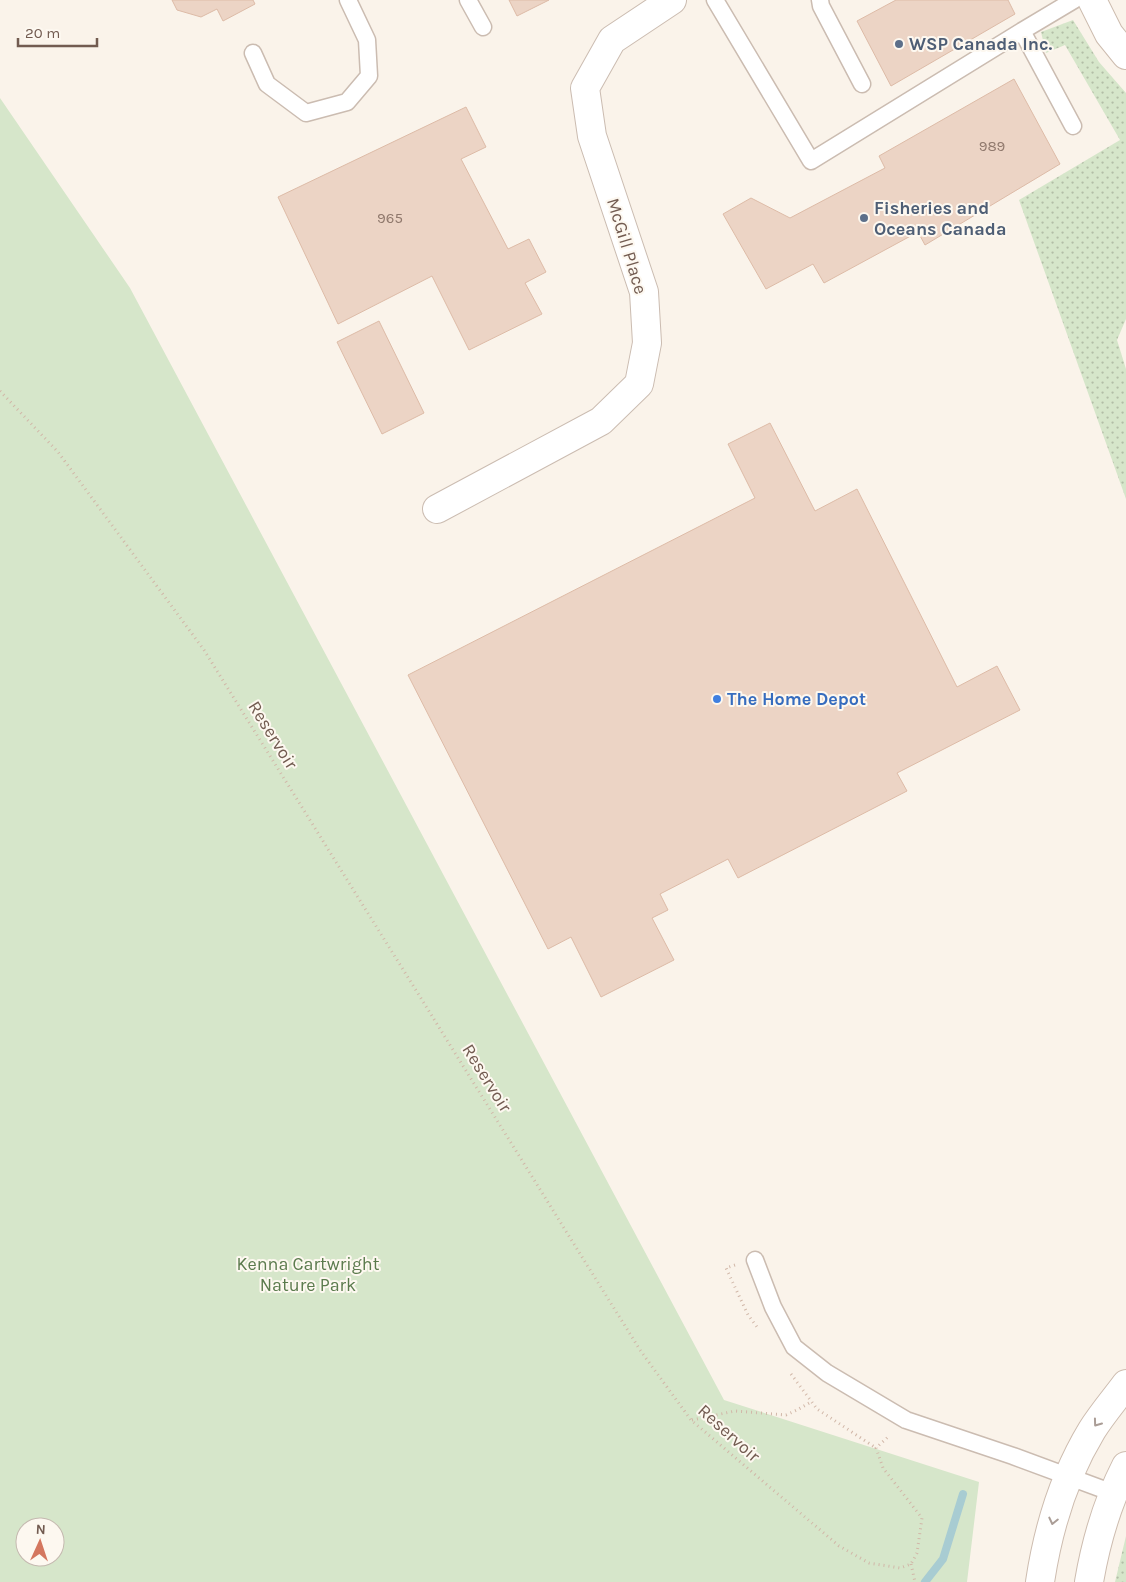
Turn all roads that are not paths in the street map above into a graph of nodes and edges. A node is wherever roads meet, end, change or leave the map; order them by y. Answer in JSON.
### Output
{"nodes":[{"id":1,"x":348,"y":0,"type":"edge"},
{"id":2,"x":468,"y":0,"type":"edge"},
{"id":3,"x":672,"y":0,"type":"edge"},
{"id":4,"x":716,"y":0,"type":"edge"},
{"id":5,"x":820,"y":0,"type":"edge"},
{"id":6,"x":1074,"y":0,"type":"edge"},
{"id":7,"x":1092,"y":0,"type":"edge"},
{"id":8,"x":482,"y":27,"type":"dead end"},
{"id":9,"x":1022,"y":31,"type":"junction"},
{"id":10,"x":253,"y":54,"type":"dead end"},
{"id":11,"x":1126,"y":55,"type":"edge"},
{"id":12,"x":862,"y":84,"type":"dead end"},
{"id":13,"x":1073,"y":126,"type":"dead end"},
{"id":14,"x":437,"y":509,"type":"dead end"},
{"id":15,"x":755,"y":1260,"type":"dead end"},
{"id":16,"x":1126,"y":1384,"type":"edge"},
{"id":17,"x":1126,"y":1466,"type":"edge"},
{"id":18,"x":1068,"y":1475,"type":"junction"},
{"id":19,"x":1113,"y":1493,"type":"junction"},
{"id":20,"x":1040,"y":1582,"type":"edge"},
{"id":21,"x":1089,"y":1582,"type":"edge"}],
"edges":[{"from":1,"to":10,"type":"lane"},
{"from":2,"to":8,"type":"lane"},
{"from":3,"to":14,"type":"street","name":"McGill Place"},
{"from":4,"to":9,"type":"lane"},
{"from":5,"to":12,"type":"lane"},
{"from":6,"to":9,"type":"lane"},
{"from":7,"to":11,"type":"street"},
{"from":9,"to":13,"type":"lane"},
{"from":15,"to":18,"type":"lane"},
{"from":16,"to":18,"type":"street","one_way":true},
{"from":17,"to":19,"type":"street"},
{"from":18,"to":19,"type":"lane"},
{"from":18,"to":20,"type":"street","one_way":true},
{"from":19,"to":21,"type":"street"}]}
